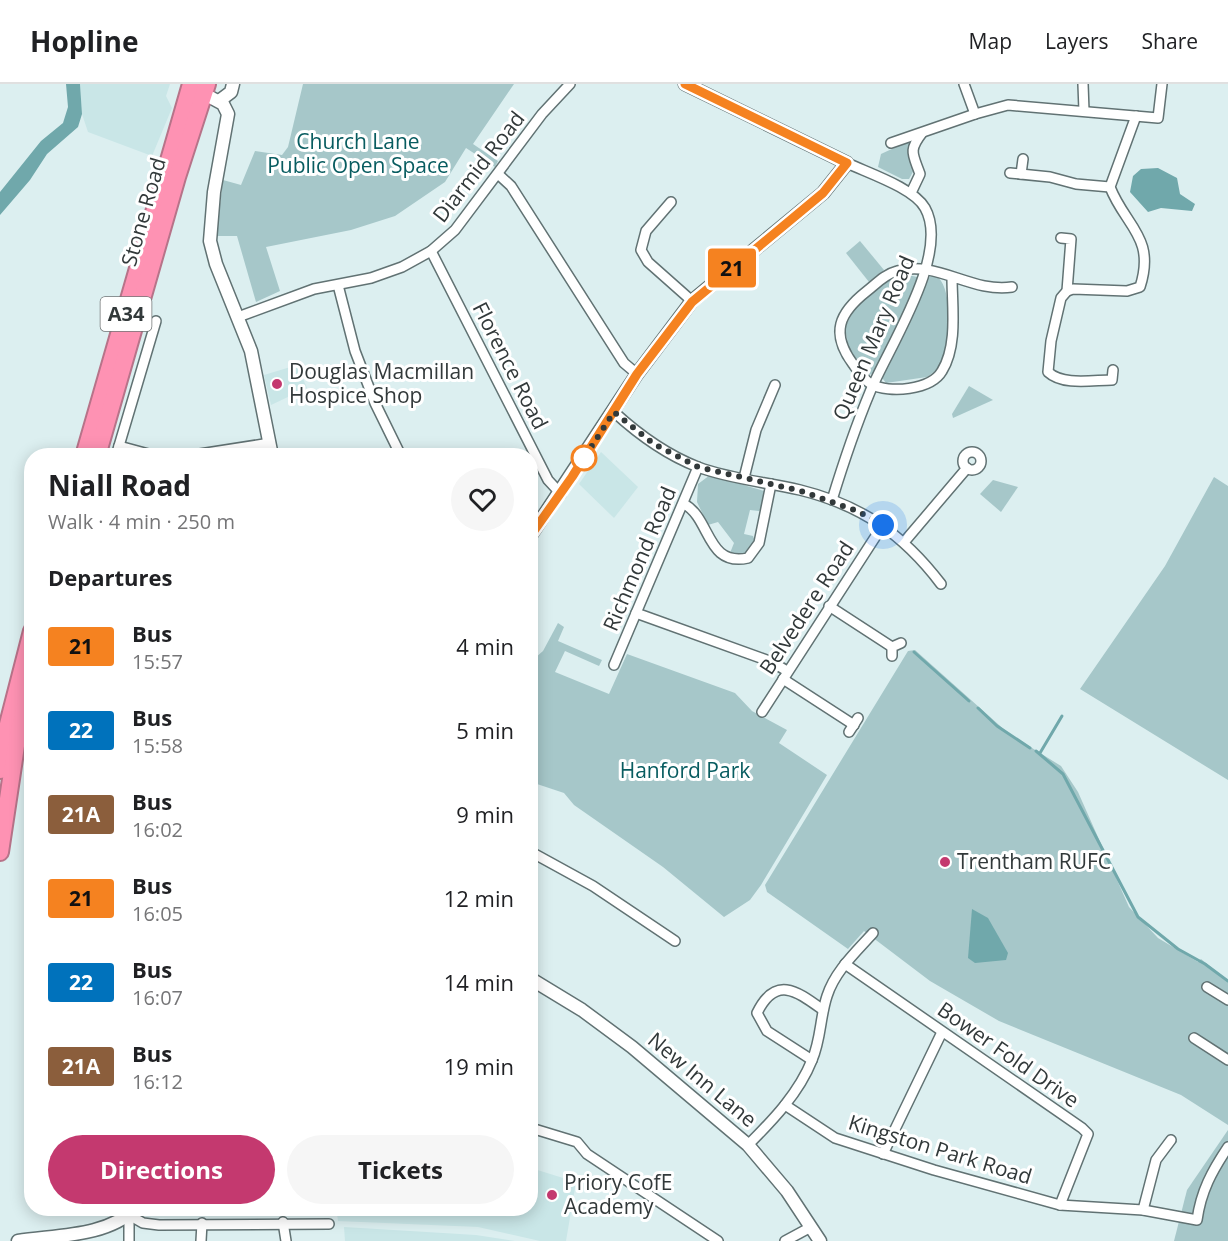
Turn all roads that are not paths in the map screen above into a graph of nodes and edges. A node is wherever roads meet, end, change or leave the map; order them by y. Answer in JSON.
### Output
{"nodes":[{"id":1,"x":233,"y":84,"type":"edge"},
{"id":2,"x":570,"y":84,"type":"edge"},
{"id":3,"x":685,"y":84,"type":"edge"},
{"id":4,"x":964,"y":84,"type":"edge"},
{"id":5,"x":1083,"y":84,"type":"edge"},
{"id":6,"x":1162,"y":84,"type":"edge"},
{"id":7,"x":198,"y":87,"type":"edge"},
{"id":8,"x":219,"y":101,"type":"junction"},
{"id":9,"x":1084,"y":111,"type":"junction"},
{"id":10,"x":975,"y":114,"type":"junction"},
{"id":11,"x":1136,"y":116,"type":"junction"},
{"id":12,"x":924,"y":131,"type":"junction"},
{"id":13,"x":891,"y":143,"type":"dead end"},
{"id":14,"x":1023,"y":159,"type":"dead end"},
{"id":15,"x":847,"y":163,"type":"junction"},
{"id":16,"x":1010,"y":173,"type":"dead end"},
{"id":17,"x":498,"y":174,"type":"junction"},
{"id":18,"x":1021,"y":174,"type":"junction"},
{"id":19,"x":1110,"y":187,"type":"junction"},
{"id":20,"x":911,"y":193,"type":"junction"},
{"id":21,"x":673,"y":200,"type":"dead end"},
{"id":22,"x":1083,"y":240,"type":"dead end"},
{"id":23,"x":431,"y":251,"type":"junction"},
{"id":24,"x":926,"y":268,"type":"junction"},
{"id":25,"x":952,"y":277,"type":"junction"},
{"id":26,"x":338,"y":285,"type":"junction"},
{"id":27,"x":1012,"y":287,"type":"dead end"},
{"id":28,"x":1067,"y":291,"type":"junction"},
{"id":29,"x":692,"y":302,"type":"junction"},
{"id":30,"x":238,"y":317,"type":"junction"},
{"id":31,"x":157,"y":325,"type":"dead end"},
{"id":32,"x":637,"y":374,"type":"junction"},
{"id":33,"x":1113,"y":380,"type":"dead end"},
{"id":34,"x":775,"y":385,"type":"dead end"},
{"id":35,"x":873,"y":385,"type":"junction"},
{"id":36,"x":614,"y":412,"type":"junction"},
{"id":37,"x":119,"y":446,"type":"joint"},
{"id":38,"x":86,"y":448,"type":"edge"},
{"id":39,"x":99,"y":448,"type":"edge"},
{"id":40,"x":126,"y":448,"type":"edge"},
{"id":41,"x":271,"y":448,"type":"edge"},
{"id":42,"x":397,"y":448,"type":"edge"},
{"id":43,"x":532,"y":448,"type":"edge"},
{"id":44,"x":538,"y":460,"type":"edge"},
{"id":45,"x":698,"y":467,"type":"junction"},
{"id":46,"x":967,"y":468,"type":"dead end"},
{"id":47,"x":744,"y":478,"type":"junction"},
{"id":48,"x":771,"y":484,"type":"junction"},
{"id":49,"x":561,"y":494,"type":"junction"},
{"id":50,"x":832,"y":500,"type":"junction"},
{"id":51,"x":684,"y":504,"type":"junction"},
{"id":52,"x":538,"y":525,"type":"edge"},
{"id":53,"x":883,"y":525,"type":"junction"},
{"id":54,"x":905,"y":541,"type":"junction"},
{"id":55,"x":941,"y":584,"type":"dead end"},
{"id":56,"x":830,"y":606,"type":"junction"},
{"id":57,"x":636,"y":613,"type":"junction"},
{"id":58,"x":895,"y":649,"type":"dead end"},
{"id":59,"x":24,"y":662,"type":"edge"},
{"id":60,"x":614,"y":664,"type":"dead end"},
{"id":61,"x":785,"y":675,"type":"junction"},
{"id":62,"x":24,"y":710,"type":"edge"},
{"id":63,"x":762,"y":712,"type":"dead end"},
{"id":64,"x":853,"y":725,"type":"dead end"},
{"id":65,"x":0,"y":770,"type":"edge"},
{"id":66,"x":3,"y":809,"type":"edge"},
{"id":67,"x":0,"y":852,"type":"edge"},
{"id":68,"x":538,"y":856,"type":"edge"},
{"id":69,"x":873,"y":933,"type":"dead end"},
{"id":70,"x":675,"y":940,"type":"dead end"},
{"id":71,"x":845,"y":964,"type":"junction"},
{"id":72,"x":538,"y":983,"type":"edge"},
{"id":73,"x":1207,"y":987,"type":"dead end"},
{"id":74,"x":1228,"y":1000,"type":"edge"},
{"id":75,"x":823,"y":1010,"type":"junction"},
{"id":76,"x":942,"y":1032,"type":"junction"},
{"id":77,"x":1194,"y":1038,"type":"dead end"},
{"id":78,"x":812,"y":1060,"type":"junction"},
{"id":79,"x":1228,"y":1060,"type":"edge"},
{"id":80,"x":785,"y":1105,"type":"junction"},
{"id":81,"x":538,"y":1130,"type":"edge"},
{"id":82,"x":1171,"y":1140,"type":"dead end"},
{"id":83,"x":748,"y":1145,"type":"junction"},
{"id":84,"x":1228,"y":1147,"type":"edge"},
{"id":85,"x":605,"y":1153,"type":"dead end"},
{"id":86,"x":883,"y":1154,"type":"junction"},
{"id":87,"x":599,"y":1162,"type":"junction"},
{"id":88,"x":1060,"y":1205,"type":"junction"},
{"id":89,"x":1143,"y":1210,"type":"junction"},
{"id":90,"x":125,"y":1216,"type":"edge"},
{"id":91,"x":132,"y":1216,"type":"edge"},
{"id":92,"x":138,"y":1216,"type":"edge"},
{"id":93,"x":283,"y":1222,"type":"junction"},
{"id":94,"x":202,"y":1223,"type":"junction"},
{"id":95,"x":329,"y":1224,"type":"dead end"},
{"id":96,"x":811,"y":1227,"type":"junction"},
{"id":97,"x":18,"y":1241,"type":"edge"},
{"id":98,"x":129,"y":1241,"type":"edge"},
{"id":99,"x":201,"y":1241,"type":"edge"},
{"id":100,"x":286,"y":1241,"type":"edge"},
{"id":101,"x":718,"y":1241,"type":"edge"},
{"id":102,"x":785,"y":1241,"type":"edge"},
{"id":103,"x":820,"y":1241,"type":"edge"}],
"edges":[{"from":1,"to":8,"type":"street"},
{"from":2,"to":17,"type":"street","name":"Diarmid Road"},
{"from":3,"to":15,"type":"street"},
{"from":4,"to":10,"type":"street"},
{"from":5,"to":9,"type":"street"},
{"from":6,"to":11,"type":"street"},
{"from":7,"to":8,"type":"street"},
{"from":7,"to":38,"type":"highway","name":"Stone Road","number":"A34"},
{"from":7,"to":39,"type":"highway","name":"Stone Road","number":"A34"},
{"from":8,"to":30,"type":"street"},
{"from":9,"to":10,"type":"street"},
{"from":9,"to":11,"type":"street"},
{"from":10,"to":12,"type":"street"},
{"from":11,"to":19,"type":"street"},
{"from":12,"to":13,"type":"street"},
{"from":12,"to":20,"type":"street"},
{"from":14,"to":18,"type":"street"},
{"from":15,"to":20,"type":"street","name":"Queen Mary Road"},
{"from":15,"to":29,"type":"street"},
{"from":16,"to":18,"type":"street"},
{"from":17,"to":23,"type":"street","name":"Diarmid Road"},
{"from":17,"to":32,"type":"street"},
{"from":18,"to":19,"type":"street"},
{"from":19,"to":28,"type":"street"},
{"from":20,"to":24,"type":"street","name":"Queen Mary Road"},
{"from":21,"to":29,"type":"street"},
{"from":22,"to":28,"type":"street"},
{"from":23,"to":26,"type":"street","name":"Diarmid Road"},
{"from":23,"to":43,"type":"street","name":"Florence Road"},
{"from":24,"to":25,"type":"street"},
{"from":24,"to":35,"type":"street","name":"Queen Mary Road"},
{"from":24,"to":35,"type":"street"},
{"from":25,"to":27,"type":"street"},
{"from":25,"to":35,"type":"street"},
{"from":26,"to":30,"type":"street","name":"Diarmid Road"},
{"from":26,"to":42,"type":"street"},
{"from":28,"to":33,"type":"street"},
{"from":29,"to":32,"type":"street"},
{"from":30,"to":41,"type":"street"},
{"from":31,"to":37,"type":"street"},
{"from":32,"to":36,"type":"street"},
{"from":34,"to":47,"type":"street"},
{"from":35,"to":50,"type":"street","name":"Queen Mary Road"},
{"from":36,"to":45,"type":"street"},
{"from":36,"to":49,"type":"street"},
{"from":37,"to":40,"type":"street"},
{"from":44,"to":49,"type":"street","name":"Florence Road"},
{"from":45,"to":47,"type":"street"},
{"from":45,"to":51,"type":"street","name":"Richmond Road"},
{"from":46,"to":54,"type":"street"},
{"from":47,"to":48,"type":"street"},
{"from":48,"to":50,"type":"street"},
{"from":48,"to":51,"type":"street"},
{"from":49,"to":52,"type":"street"},
{"from":50,"to":53,"type":"street"},
{"from":51,"to":57,"type":"street","name":"Richmond Road"},
{"from":53,"to":54,"type":"street"},
{"from":53,"to":56,"type":"street","name":"Belvedere Road"},
{"from":54,"to":55,"type":"street"},
{"from":56,"to":58,"type":"street"},
{"from":56,"to":61,"type":"street","name":"Belvedere Road"},
{"from":57,"to":60,"type":"street","name":"Richmond Road"},
{"from":57,"to":61,"type":"street"},
{"from":59,"to":65,"type":"highway"},
{"from":61,"to":63,"type":"street","name":"Belvedere Road"},
{"from":61,"to":64,"type":"street"},
{"from":62,"to":66,"type":"highway"},
{"from":66,"to":67,"type":"highway"},
{"from":68,"to":70,"type":"street"},
{"from":69,"to":71,"type":"street"},
{"from":71,"to":75,"type":"street"},
{"from":71,"to":76,"type":"street","name":"Bower Fold Drive"},
{"from":72,"to":83,"type":"street","name":"New Inn Lane"},
{"from":73,"to":74,"type":"street"},
{"from":75,"to":78,"type":"street"},
{"from":75,"to":78,"type":"street"},
{"from":76,"to":86,"type":"street"},
{"from":76,"to":88,"type":"street","name":"Bower Fold Drive"},
{"from":77,"to":79,"type":"street"},
{"from":78,"to":80,"type":"street"},
{"from":80,"to":83,"type":"street"},
{"from":80,"to":86,"type":"street","name":"Kingston Park Road"},
{"from":81,"to":87,"type":"street"},
{"from":82,"to":89,"type":"street"},
{"from":83,"to":96,"type":"street","name":"New Inn Lane"},
{"from":84,"to":89,"type":"street","name":"Kingston Park Road"},
{"from":85,"to":87,"type":"street"},
{"from":86,"to":88,"type":"street","name":"Kingston Park Road"},
{"from":87,"to":101,"type":"street"},
{"from":88,"to":89,"type":"street","name":"Kingston Park Road"},
{"from":90,"to":97,"type":"street"},
{"from":91,"to":98,"type":"street"},
{"from":92,"to":94,"type":"street"},
{"from":93,"to":94,"type":"street"},
{"from":93,"to":95,"type":"street"},
{"from":93,"to":100,"type":"street"},
{"from":94,"to":99,"type":"street"},
{"from":96,"to":102,"type":"street"},
{"from":96,"to":103,"type":"street","name":"New Inn Lane"}]}
